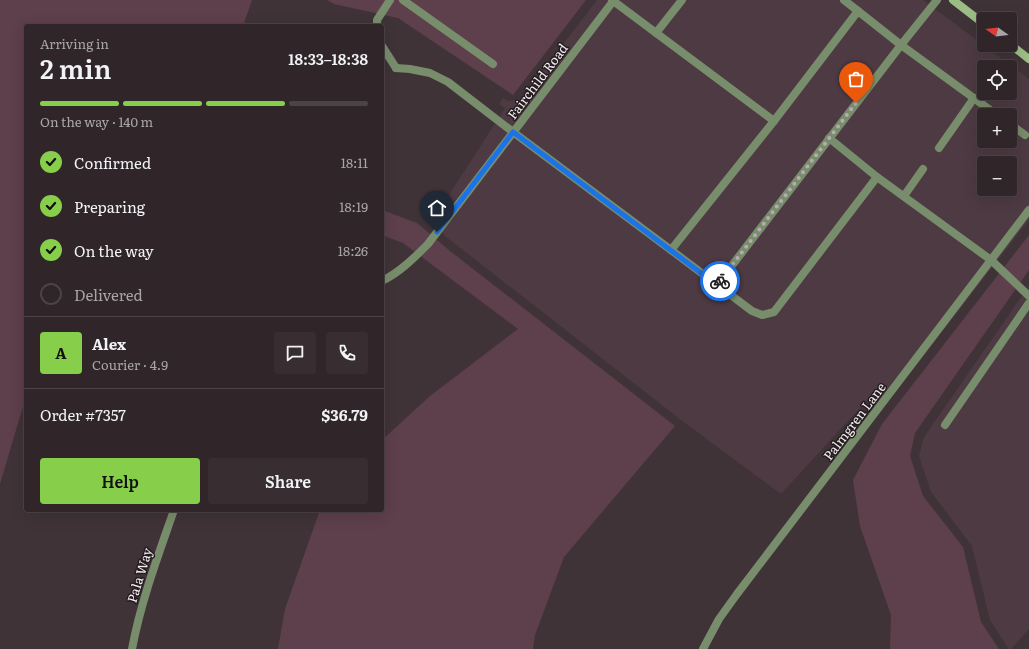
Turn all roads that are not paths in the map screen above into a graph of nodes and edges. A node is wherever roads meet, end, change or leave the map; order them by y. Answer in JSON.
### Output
{"nodes":[{"id":1,"x":390,"y":0,"type":"edge"},
{"id":2,"x":403,"y":0,"type":"edge"},
{"id":3,"x":613,"y":0,"type":"edge"},
{"id":4,"x":682,"y":0,"type":"edge"},
{"id":5,"x":844,"y":0,"type":"edge"},
{"id":6,"x":936,"y":0,"type":"edge"},
{"id":7,"x":953,"y":0,"type":"edge"},
{"id":8,"x":858,"y":11,"type":"junction"},
{"id":9,"x":977,"y":19,"type":"edge"},
{"id":10,"x":377,"y":24,"type":"edge"},
{"id":11,"x":656,"y":33,"type":"junction"},
{"id":12,"x":901,"y":45,"type":"junction"},
{"id":13,"x":384,"y":49,"type":"edge"},
{"id":14,"x":1017,"y":50,"type":"edge"},
{"id":15,"x":1029,"y":59,"type":"edge"},
{"id":16,"x":494,"y":64,"type":"dead end"},
{"id":17,"x":974,"y":98,"type":"junction"},
{"id":18,"x":988,"y":108,"type":"edge"},
{"id":19,"x":774,"y":121,"type":"junction"},
{"id":20,"x":1017,"y":130,"type":"edge"},
{"id":21,"x":513,"y":132,"type":"junction"},
{"id":22,"x":1024,"y":135,"type":"dead end"},
{"id":23,"x":829,"y":138,"type":"junction"},
{"id":24,"x":939,"y":148,"type":"dead end"},
{"id":25,"x":923,"y":169,"type":"dead end"},
{"id":26,"x":878,"y":177,"type":"junction"},
{"id":27,"x":904,"y":196,"type":"junction"},
{"id":28,"x":1029,"y":210,"type":"edge"},
{"id":29,"x":671,"y":250,"type":"junction"},
{"id":30,"x":992,"y":260,"type":"junction"},
{"id":31,"x":384,"y":280,"type":"edge"},
{"id":32,"x":717,"y":285,"type":"junction"},
{"id":33,"x":1029,"y":296,"type":"edge"},
{"id":34,"x":1029,"y":303,"type":"edge"},
{"id":35,"x":945,"y":425,"type":"dead end"},
{"id":36,"x":173,"y":512,"type":"edge"},
{"id":37,"x":132,"y":649,"type":"edge"},
{"id":38,"x":703,"y":649,"type":"edge"}],
"edges":[{"from":1,"to":10,"type":"street"},
{"from":2,"to":16,"type":"street"},
{"from":3,"to":11,"type":"street"},
{"from":3,"to":21,"type":"street","name":"Fairchild Road"},
{"from":4,"to":11,"type":"street"},
{"from":5,"to":8,"type":"street"},
{"from":6,"to":12,"type":"street"},
{"from":7,"to":9,"type":"main road"},
{"from":8,"to":12,"type":"street"},
{"from":8,"to":19,"type":"street"},
{"from":11,"to":19,"type":"street"},
{"from":12,"to":17,"type":"street"},
{"from":12,"to":23,"type":"street"},
{"from":13,"to":21,"type":"street"},
{"from":14,"to":15,"type":"main road"},
{"from":17,"to":18,"type":"street"},
{"from":17,"to":24,"type":"street"},
{"from":19,"to":29,"type":"street"},
{"from":20,"to":22,"type":"street"},
{"from":21,"to":29,"type":"street"},
{"from":21,"to":31,"type":"street","name":"Fairchild Road"},
{"from":23,"to":26,"type":"street"},
{"from":23,"to":32,"type":"street"},
{"from":25,"to":27,"type":"street"},
{"from":26,"to":27,"type":"street"},
{"from":26,"to":32,"type":"street"},
{"from":27,"to":30,"type":"street"},
{"from":28,"to":30,"type":"street","name":"Palmgren Lane"},
{"from":29,"to":32,"type":"street"},
{"from":30,"to":33,"type":"street"},
{"from":30,"to":38,"type":"street","name":"Palmgren Lane"},
{"from":34,"to":35,"type":"street"},
{"from":36,"to":37,"type":"street","name":"Pala Way"}]}
